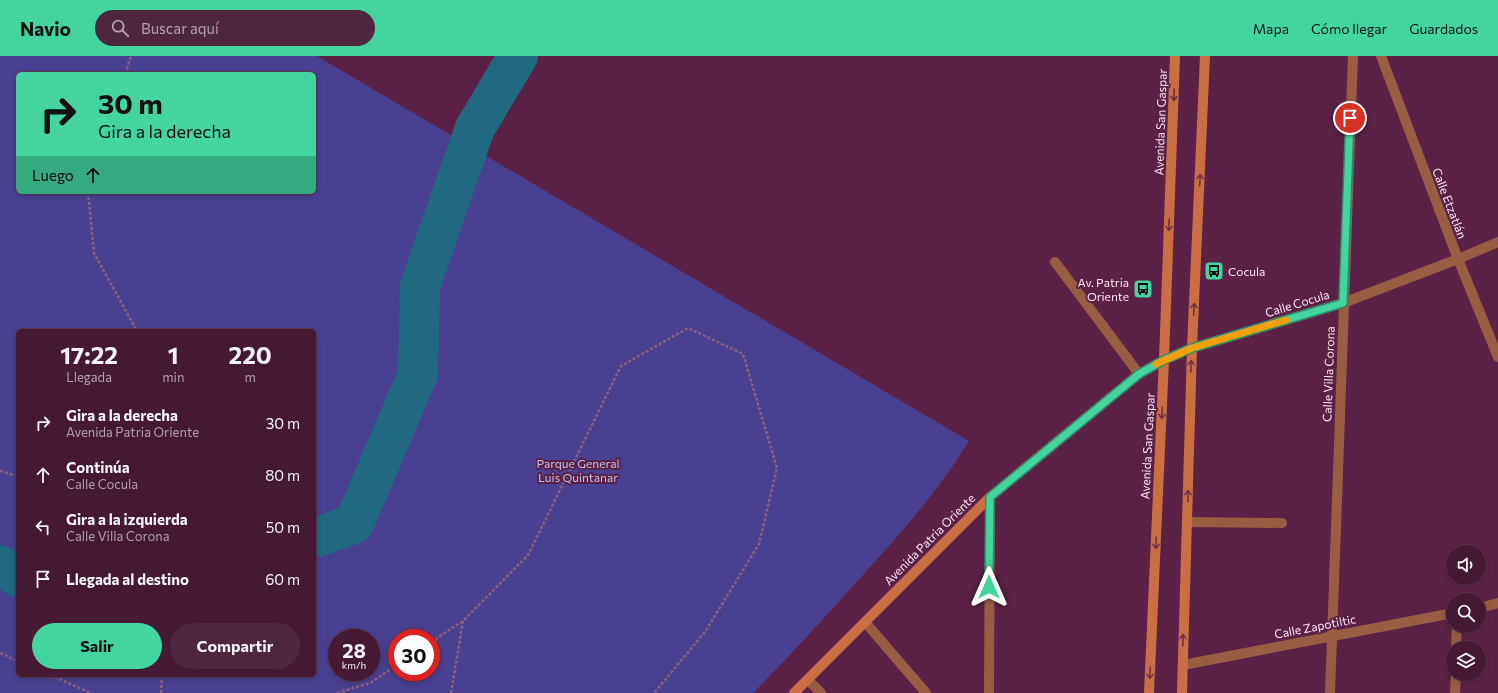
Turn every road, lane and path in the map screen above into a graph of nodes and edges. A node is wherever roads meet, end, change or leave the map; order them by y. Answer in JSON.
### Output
{"nodes":[{"id":1,"x":131,"y":56,"type":"edge"},
{"id":2,"x":1175,"y":56,"type":"edge"},
{"id":3,"x":1205,"y":56,"type":"edge"},
{"id":4,"x":1353,"y":56,"type":"edge"},
{"id":5,"x":1381,"y":56,"type":"edge"},
{"id":6,"x":126,"y":72,"type":"edge"},
{"id":7,"x":88,"y":194,"type":"edge"},
{"id":8,"x":1498,"y":242,"type":"edge"},
{"id":9,"x":1458,"y":259,"type":"junction"},
{"id":10,"x":1055,"y":262,"type":"dead end"},
{"id":11,"x":1343,"y":303,"type":"junction"},
{"id":12,"x":136,"y":329,"type":"edge"},
{"id":13,"x":1192,"y":348,"type":"junction"},
{"id":14,"x":1498,"y":357,"type":"edge"},
{"id":15,"x":1164,"y":360,"type":"junction"},
{"id":16,"x":1139,"y":374,"type":"junction"},
{"id":17,"x":0,"y":471,"type":"edge"},
{"id":18,"x":16,"y":475,"type":"edge"},
{"id":19,"x":990,"y":497,"type":"junction"},
{"id":20,"x":1187,"y":522,"type":"junction"},
{"id":21,"x":1282,"y":523,"type":"dead end"},
{"id":22,"x":1498,"y":603,"type":"edge"},
{"id":23,"x":1486,"y":606,"type":"edge"},
{"id":24,"x":1446,"y":614,"type":"edge"},
{"id":25,"x":463,"y":621,"type":"junction"},
{"id":26,"x":865,"y":622,"type":"junction"},
{"id":27,"x":440,"y":636,"type":"edge"},
{"id":28,"x":1332,"y":636,"type":"junction"},
{"id":29,"x":0,"y":653,"type":"edge"},
{"id":30,"x":16,"y":660,"type":"edge"},
{"id":31,"x":1183,"y":665,"type":"junction"},
{"id":32,"x":388,"y":671,"type":"edge"},
{"id":33,"x":55,"y":677,"type":"edge"},
{"id":34,"x":162,"y":677,"type":"edge"},
{"id":35,"x":808,"y":680,"type":"junction"},
{"id":36,"x":1456,"y":681,"type":"edge"},
{"id":37,"x":91,"y":693,"type":"edge"},
{"id":38,"x":161,"y":693,"type":"edge"},
{"id":39,"x":337,"y":693,"type":"edge"},
{"id":40,"x":451,"y":693,"type":"edge"},
{"id":41,"x":654,"y":693,"type":"edge"},
{"id":42,"x":794,"y":693,"type":"edge"},
{"id":43,"x":821,"y":693,"type":"edge"},
{"id":44,"x":926,"y":693,"type":"edge"},
{"id":45,"x":989,"y":693,"type":"edge"},
{"id":46,"x":1149,"y":693,"type":"edge"},
{"id":47,"x":1182,"y":693,"type":"edge"},
{"id":48,"x":1330,"y":693,"type":"edge"},
{"id":49,"x":1455,"y":693,"type":"edge"}],
"edges":[{"from":1,"to":6,"type":"path"},
{"from":2,"to":15,"type":"street","name":"Avenida San Gaspar","one_way":true},
{"from":13,"to":3,"type":"street","one_way":true},
{"from":4,"to":11,"type":"street","name":"Calle Villa Corona"},
{"from":5,"to":9,"type":"street","name":"Calle Etzatlán"},
{"from":7,"to":12,"type":"path"},
{"from":8,"to":9,"type":"street","name":"Calle Cocula"},
{"from":9,"to":11,"type":"street","name":"Calle Cocula"},
{"from":9,"to":14,"type":"street","name":"Calle Etzatlán"},
{"from":10,"to":16,"type":"street"},
{"from":11,"to":13,"type":"street","name":"Calle Cocula"},
{"from":11,"to":28,"type":"street","name":"Calle Villa Corona"},
{"from":13,"to":15,"type":"street","name":"Avenida Patria Oriente"},
{"from":20,"to":13,"type":"street","one_way":true},
{"from":15,"to":16,"type":"street","name":"Avenida Patria Oriente"},
{"from":15,"to":46,"type":"street","name":"Avenida San Gaspar","one_way":true},
{"from":16,"to":19,"type":"street","name":"Avenida Patria Oriente"},
{"from":17,"to":18,"type":"path"},
{"from":19,"to":26,"type":"street","name":"Avenida Patria Oriente"},
{"from":19,"to":45,"type":"street"},
{"from":20,"to":21,"type":"street"},
{"from":31,"to":20,"type":"street","one_way":true},
{"from":22,"to":23,"type":"street"},
{"from":24,"to":28,"type":"street","name":"Calle Zapotiltic"},
{"from":25,"to":27,"type":"path"},
{"from":25,"to":40,"type":"path"},
{"from":25,"to":41,"type":"path"},
{"from":26,"to":35,"type":"street","name":"Avenida Patria Oriente"},
{"from":26,"to":44,"type":"street"},
{"from":28,"to":31,"type":"street","name":"Calle Zapotiltic"},
{"from":28,"to":48,"type":"street","name":"Calle Villa Corona"},
{"from":29,"to":30,"type":"path"},
{"from":31,"to":47,"type":"street"},
{"from":32,"to":39,"type":"path"},
{"from":33,"to":37,"type":"path"},
{"from":34,"to":38,"type":"path"},
{"from":35,"to":42,"type":"street","name":"Avenida Patria Oriente"},
{"from":35,"to":43,"type":"street"},
{"from":36,"to":49,"type":"street"}]}
